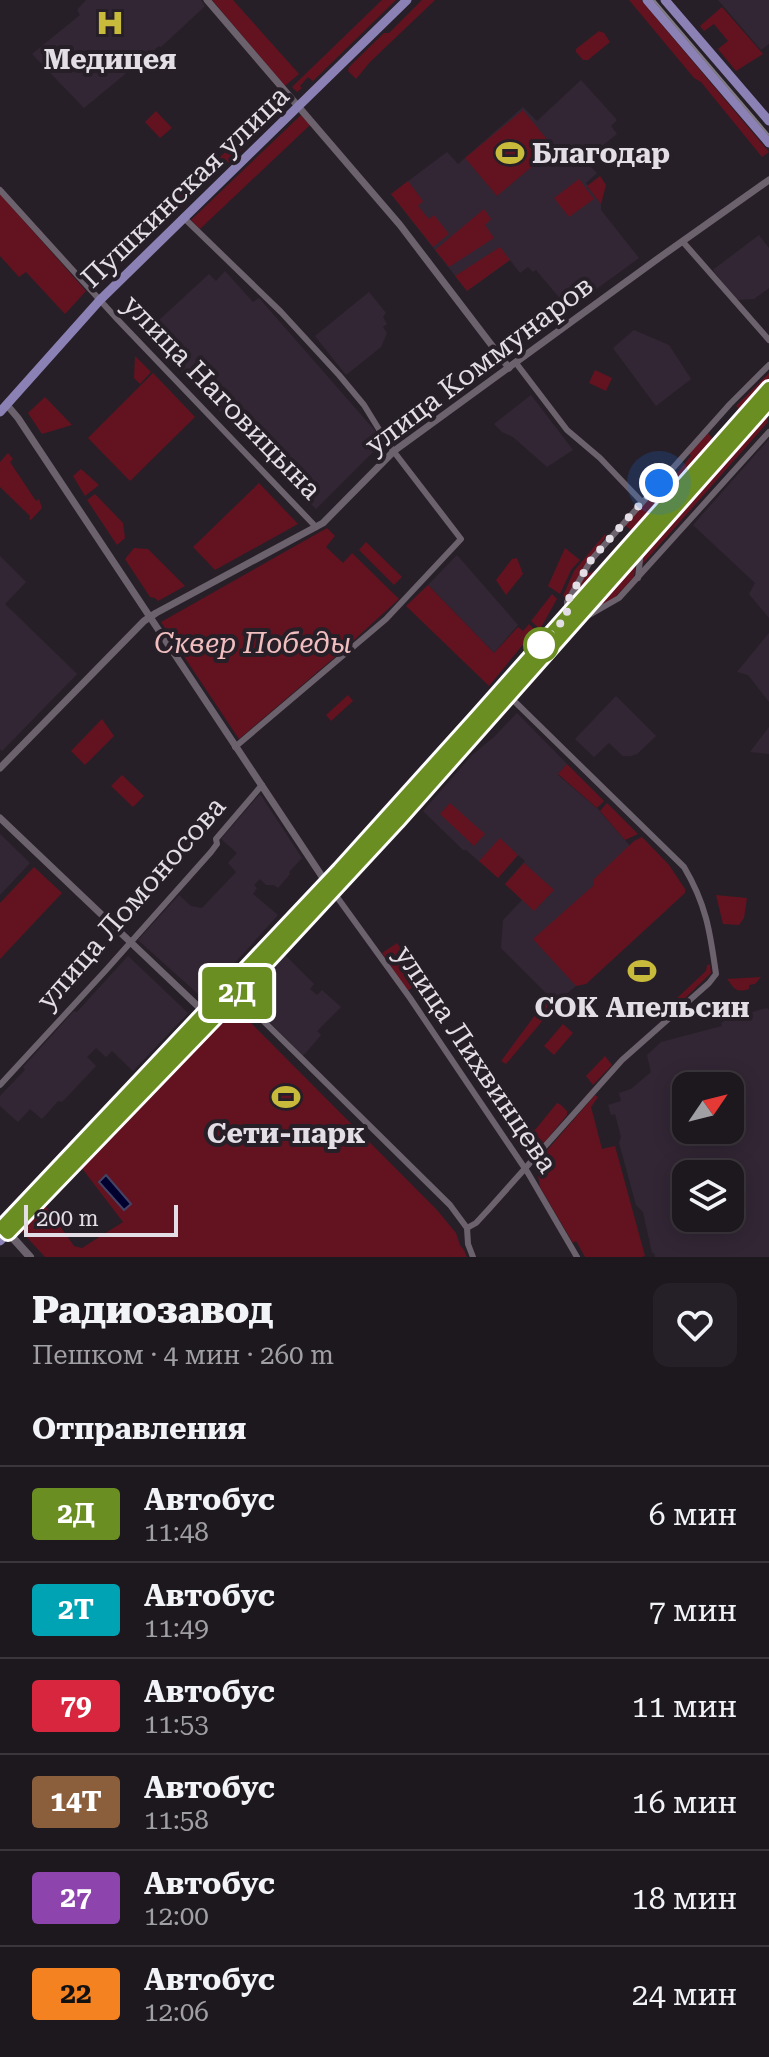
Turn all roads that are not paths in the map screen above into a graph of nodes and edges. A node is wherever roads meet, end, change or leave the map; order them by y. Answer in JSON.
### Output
{"nodes":[{"id":1,"x":207,"y":0,"type":"edge"},
{"id":2,"x":407,"y":0,"type":"edge"},
{"id":3,"x":647,"y":0,"type":"edge"},
{"id":4,"x":665,"y":0,"type":"edge"},
{"id":5,"x":299,"y":107,"type":"junction"},
{"id":6,"x":769,"y":121,"type":"edge"},
{"id":7,"x":769,"y":143,"type":"edge"},
{"id":8,"x":769,"y":180,"type":"edge"},
{"id":9,"x":0,"y":190,"type":"edge"},
{"id":10,"x":183,"y":217,"type":"junction"},
{"id":11,"x":683,"y":242,"type":"junction"},
{"id":12,"x":100,"y":300,"type":"junction"},
{"id":13,"x":769,"y":340,"type":"edge"},
{"id":14,"x":512,"y":365,"type":"junction"},
{"id":15,"x":769,"y":365,"type":"edge"},
{"id":16,"x":769,"y":388,"type":"edge"},
{"id":17,"x":769,"y":402,"type":"edge"},
{"id":18,"x":3,"y":408,"type":"edge"},
{"id":19,"x":769,"y":432,"type":"edge"},
{"id":20,"x":394,"y":451,"type":"junction"},
{"id":21,"x":642,"y":502,"type":"junction"},
{"id":22,"x":316,"y":527,"type":"junction"},
{"id":23,"x":641,"y":547,"type":"junction"},
{"id":24,"x":638,"y":578,"type":"junction"},
{"id":25,"x":149,"y":617,"type":"junction"},
{"id":26,"x":570,"y":620,"type":"junction"},
{"id":27,"x":505,"y":693,"type":"junction"},
{"id":28,"x":235,"y":747,"type":"junction"},
{"id":29,"x":0,"y":768,"type":"edge"},
{"id":30,"x":262,"y":785,"type":"junction"},
{"id":31,"x":0,"y":818,"type":"edge"},
{"id":32,"x":393,"y":819,"type":"junction"},
{"id":33,"x":330,"y":889,"type":"junction"},
{"id":34,"x":131,"y":942,"type":"junction"},
{"id":35,"x":246,"y":977,"type":"junction"},
{"id":36,"x":236,"y":994,"type":"junction"},
{"id":37,"x":205,"y":1013,"type":"junction"},
{"id":38,"x":0,"y":1085,"type":"edge"},
{"id":39,"x":107,"y":1124,"type":"junction"},
{"id":40,"x":525,"y":1168,"type":"junction"},
{"id":41,"x":3,"y":1228,"type":"edge"},
{"id":42,"x":467,"y":1228,"type":"junction"},
{"id":43,"x":0,"y":1241,"type":"edge"},
{"id":44,"x":30,"y":1257,"type":"edge"},
{"id":45,"x":473,"y":1257,"type":"edge"},
{"id":46,"x":577,"y":1257,"type":"edge"}],
"edges":[{"from":1,"to":5,"type":"street"},
{"from":2,"to":5,"type":"main road","name":"Пушкинская улица"},
{"from":3,"to":7,"type":"main road"},
{"from":4,"to":6,"type":"main road"},
{"from":5,"to":10,"type":"main road","name":"Пушкинская улица"},
{"from":5,"to":14,"type":"street"},
{"from":8,"to":11,"type":"street","name":"улица Коммунаров"},
{"from":9,"to":12,"type":"street","name":"улица Наговицына"},
{"from":10,"to":12,"type":"main road","name":"Пушкинская улица"},
{"from":10,"to":20,"type":"street"},
{"from":11,"to":13,"type":"street"},
{"from":11,"to":14,"type":"street","name":"улица Коммунаров"},
{"from":12,"to":18,"type":"main road","name":"Пушкинская улица"},
{"from":12,"to":22,"type":"street","name":"улица Наговицына"},
{"from":14,"to":20,"type":"street","name":"улица Коммунаров"},
{"from":14,"to":21,"type":"street"},
{"from":15,"to":21,"type":"street"},
{"from":16,"to":26,"type":"main road"},
{"from":17,"to":23,"type":"main road"},
{"from":18,"to":25,"type":"street","name":"улица Лихвинцева"},
{"from":19,"to":24,"type":"street"},
{"from":20,"to":22,"type":"street","name":"улица Коммунаров"},
{"from":20,"to":28,"type":"street"},
{"from":21,"to":26,"type":"street"},
{"from":22,"to":25,"type":"street","name":"улица Коммунаров"},
{"from":23,"to":24,"type":"street"},
{"from":23,"to":26,"type":"main road"},
{"from":24,"to":26,"type":"street"},
{"from":25,"to":28,"type":"street","name":"улица Лихвинцева"},
{"from":25,"to":29,"type":"street","name":"улица Коммунаров"},
{"from":26,"to":27,"type":"main road"},
{"from":27,"to":32,"type":"main road"},
{"from":27,"to":40,"type":"street"},
{"from":28,"to":30,"type":"street","name":"улица Лихвинцева"},
{"from":30,"to":33,"type":"street","name":"улица Лихвинцева"},
{"from":30,"to":34,"type":"street","name":"улица Ломоносова"},
{"from":31,"to":34,"type":"street"},
{"from":32,"to":33,"type":"main road"},
{"from":32,"to":33,"type":"main road"},
{"from":33,"to":35,"type":"main road"},
{"from":33,"to":40,"type":"street","name":"улица Лихвинцева"},
{"from":34,"to":37,"type":"street"},
{"from":34,"to":38,"type":"street","name":"улица Ломоносова"},
{"from":35,"to":36,"type":"main road"},
{"from":35,"to":37,"type":"main road"},
{"from":36,"to":39,"type":"main road"},
{"from":36,"to":42,"type":"street"},
{"from":37,"to":39,"type":"main road"},
{"from":39,"to":41,"type":"main road"},
{"from":40,"to":42,"type":"street"},
{"from":40,"to":46,"type":"street","name":"улица Лихвинцева"},
{"from":41,"to":43,"type":"main road"},
{"from":41,"to":44,"type":"main road"},
{"from":42,"to":45,"type":"street"}]}
